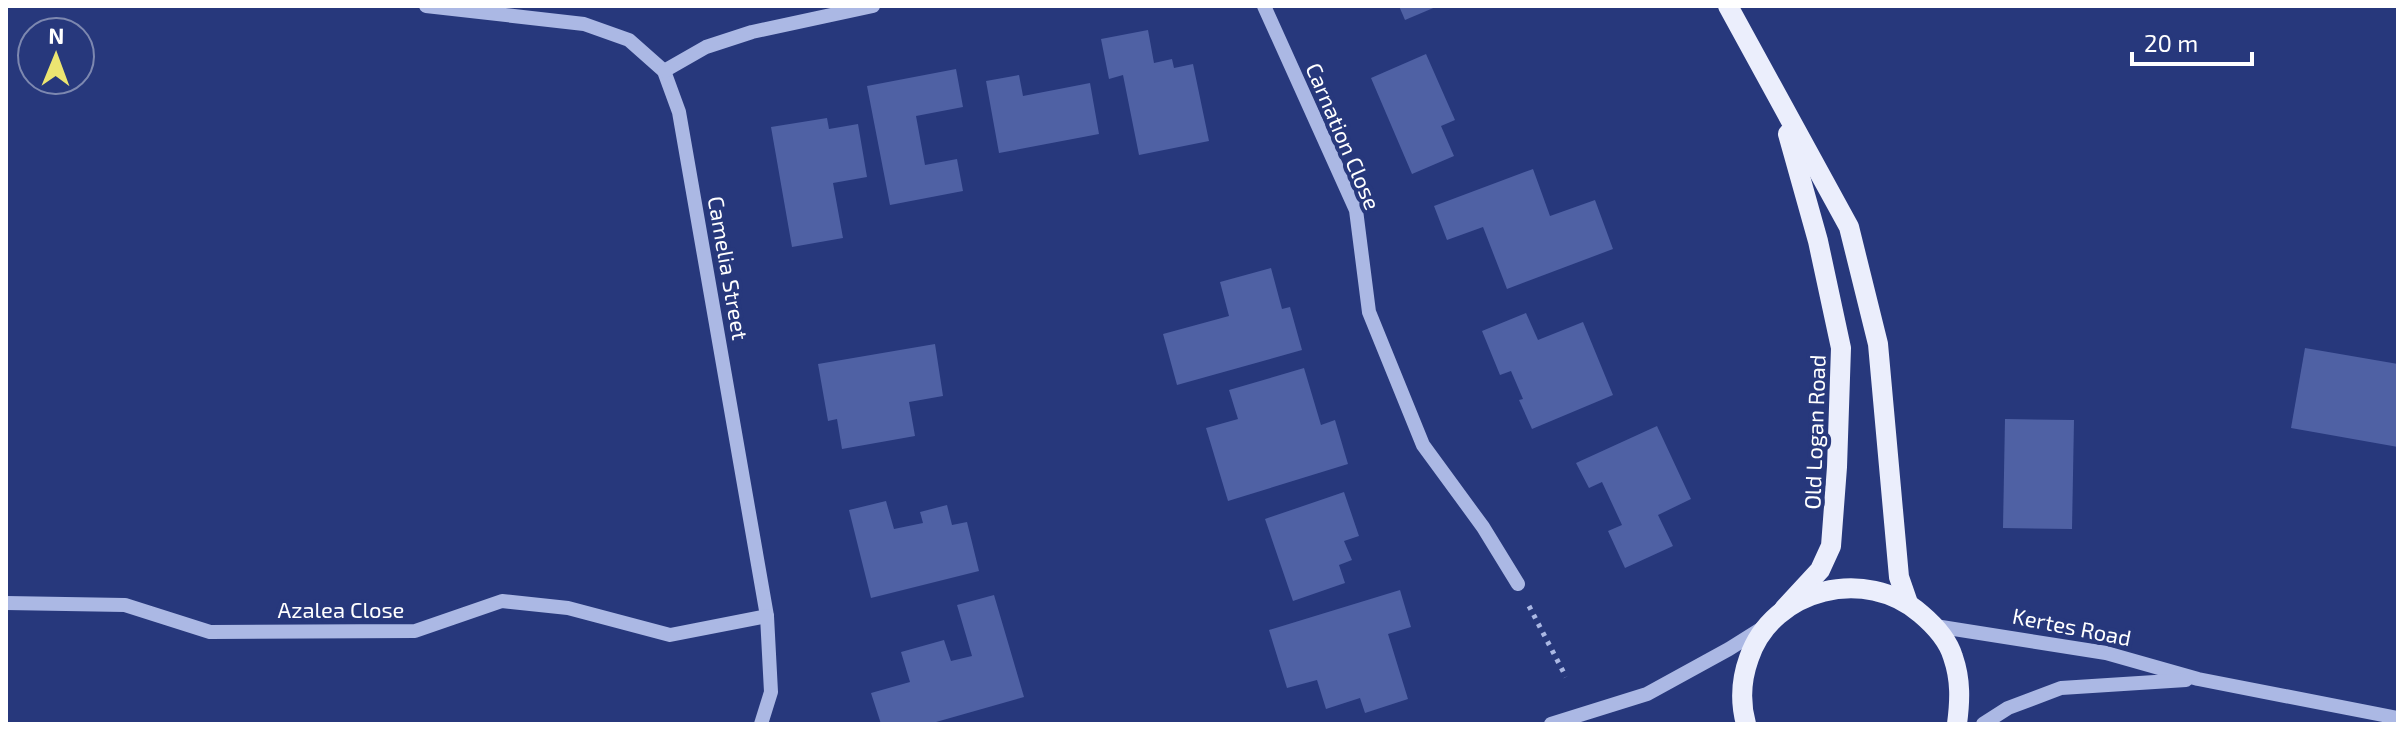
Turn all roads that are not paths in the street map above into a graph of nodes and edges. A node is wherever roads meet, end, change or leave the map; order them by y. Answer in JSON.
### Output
{"nodes":[{"id":1,"x":426,"y":6,"type":"edge"},
{"id":2,"x":873,"y":6,"type":"edge"},
{"id":3,"x":1264,"y":6,"type":"edge"},
{"id":4,"x":1728,"y":6,"type":"edge"},
{"id":5,"x":664,"y":71,"type":"junction"},
{"id":6,"x":1780,"y":104,"type":"junction"},
{"id":7,"x":1518,"y":584,"type":"road end"},
{"id":8,"x":6,"y":603,"type":"edge"},
{"id":9,"x":1908,"y":603,"type":"junction"},
{"id":10,"x":1784,"y":609,"type":"junction"},
{"id":11,"x":767,"y":616,"type":"junction"},
{"id":12,"x":1768,"y":624,"type":"junction"},
{"id":13,"x":1935,"y":626,"type":"junction"},
{"id":14,"x":2198,"y":679,"type":"junction"},
{"id":15,"x":2398,"y":718,"type":"edge"},
{"id":16,"x":761,"y":724,"type":"edge"},
{"id":17,"x":1551,"y":724,"type":"edge"},
{"id":18,"x":1746,"y":724,"type":"edge"},
{"id":19,"x":1957,"y":724,"type":"edge"},
{"id":20,"x":1983,"y":724,"type":"edge"}],
"edges":[{"from":1,"to":5,"type":"street","name":"Camelia Street"},
{"from":2,"to":5,"type":"street"},
{"from":3,"to":7,"type":"street","name":"Carnation Close"},
{"from":4,"to":6,"type":"main road","name":"Old Logan Road"},
{"from":5,"to":11,"type":"street","name":"Camelia Street"},
{"from":6,"to":9,"type":"main road","name":"Old Logan Road"},
{"from":6,"to":10,"type":"main road","name":"Old Logan Road"},
{"from":8,"to":11,"type":"street","name":"Azalea Close"},
{"from":9,"to":10,"type":"main road"},
{"from":9,"to":13,"type":"main road"},
{"from":10,"to":12,"type":"main road"},
{"from":11,"to":16,"type":"street","name":"Camelia Street"},
{"from":12,"to":17,"type":"street"},
{"from":12,"to":18,"type":"main road"},
{"from":13,"to":14,"type":"street","name":"Kertes Road"},
{"from":13,"to":19,"type":"main road"},
{"from":14,"to":15,"type":"street","name":"Kertes Road"},
{"from":14,"to":20,"type":"street","name":"Kertes Road"}]}
